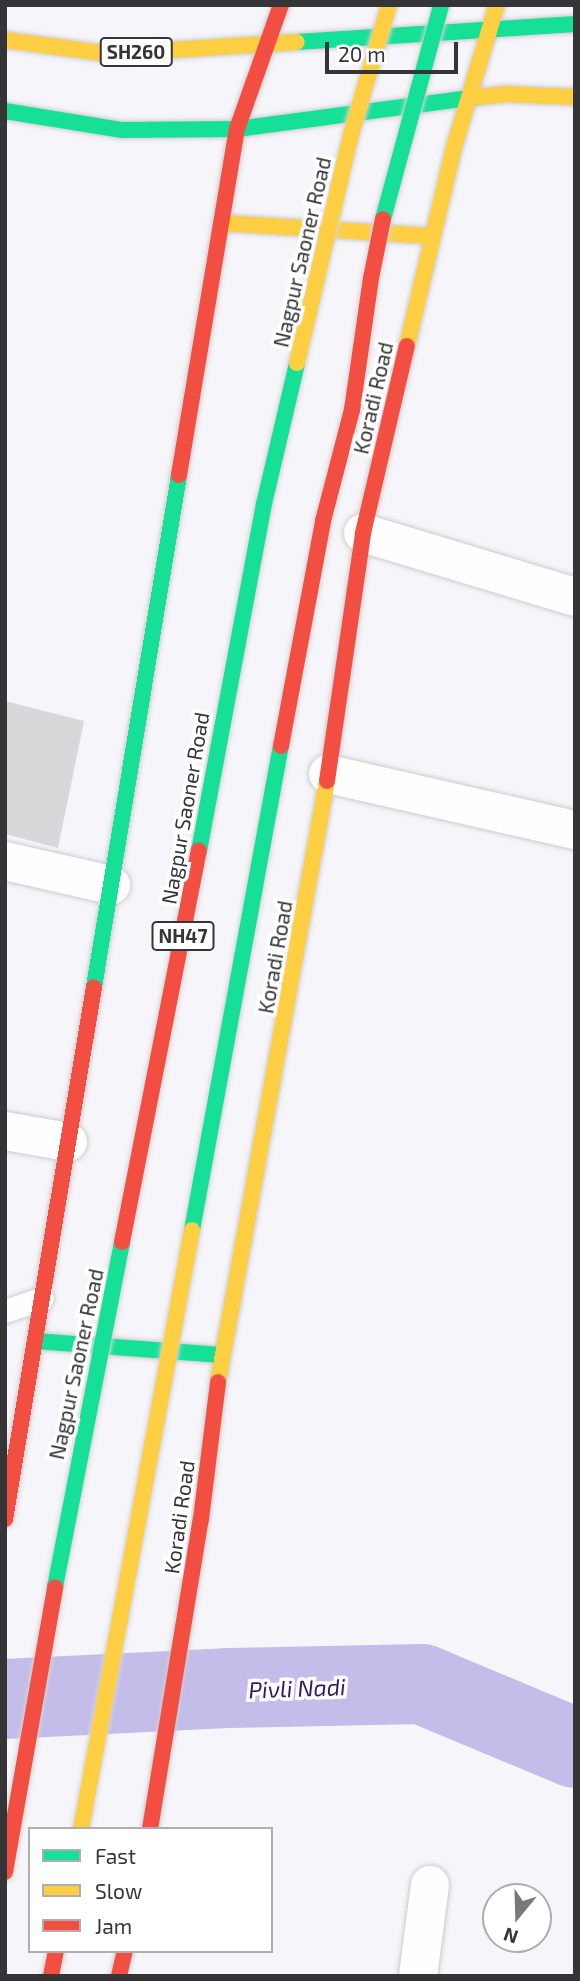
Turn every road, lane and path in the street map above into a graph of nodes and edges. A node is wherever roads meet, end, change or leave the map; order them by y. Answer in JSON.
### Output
{"nodes":[{"id":1,"x":281,"y":5,"type":"edge"},
{"id":2,"x":389,"y":5,"type":"edge"},
{"id":3,"x":441,"y":5,"type":"edge"},
{"id":4,"x":497,"y":5,"type":"edge"},
{"id":5,"x":575,"y":24,"type":"edge"},
{"id":6,"x":488,"y":31,"type":"junction"},
{"id":7,"x":5,"y":40,"type":"edge"},
{"id":8,"x":267,"y":44,"type":"junction"},
{"id":9,"x":575,"y":97,"type":"edge"},
{"id":10,"x":468,"y":99,"type":"junction"},
{"id":11,"x":5,"y":111,"type":"edge"},
{"id":12,"x":237,"y":129,"type":"junction"},
{"id":13,"x":221,"y":223,"type":"junction"},
{"id":14,"x":433,"y":236,"type":"junction"},
{"id":15,"x":363,"y":533,"type":"junction"},
{"id":16,"x":575,"y":597,"type":"edge"},
{"id":17,"x":328,"y":775,"type":"junction"},
{"id":18,"x":575,"y":830,"type":"edge"},
{"id":19,"x":5,"y":862,"type":"edge"},
{"id":20,"x":111,"y":885,"type":"junction"},
{"id":21,"x":5,"y":1131,"type":"edge"},
{"id":22,"x":68,"y":1142,"type":"junction"},
{"id":23,"x":42,"y":1298,"type":"junction"},
{"id":24,"x":5,"y":1311,"type":"edge"},
{"id":25,"x":35,"y":1341,"type":"junction"},
{"id":26,"x":221,"y":1355,"type":"junction"},
{"id":27,"x":5,"y":1519,"type":"edge"},
{"id":28,"x":81,"y":1827,"type":"edge"},
{"id":29,"x":150,"y":1827,"type":"edge"},
{"id":30,"x":5,"y":1872,"type":"edge"},
{"id":31,"x":430,"y":1885,"type":"dead end"},
{"id":32,"x":56,"y":1953,"type":"edge"},
{"id":33,"x":125,"y":1953,"type":"edge"},
{"id":34,"x":51,"y":1976,"type":"edge"},
{"id":35,"x":119,"y":1976,"type":"edge"},
{"id":36,"x":418,"y":1976,"type":"edge"}],
"edges":[{"from":1,"to":8,"type":"main road"},
{"from":2,"to":30,"type":"main road","name":"Nagpur Saoner Road","number":"NH47","bridge":true},
{"from":3,"to":28,"type":"main road","number":"NH47","bridge":true},
{"from":4,"to":6,"type":"main road"},
{"from":5,"to":6,"type":"main road","number":"SH260"},
{"from":6,"to":8,"type":"main road","number":"SH260"},
{"from":6,"to":10,"type":"main road","name":"Koradi Road"},
{"from":7,"to":8,"type":"main road","number":"SH260"},
{"from":8,"to":12,"type":"main road"},
{"from":9,"to":10,"type":"main road"},
{"from":10,"to":12,"type":"main road"},
{"from":10,"to":14,"type":"main road","name":"Koradi Road"},
{"from":11,"to":12,"type":"main road"},
{"from":12,"to":13,"type":"main road"},
{"from":13,"to":14,"type":"main road"},
{"from":13,"to":20,"type":"main road"},
{"from":14,"to":15,"type":"main road","name":"Koradi Road"},
{"from":15,"to":16,"type":"street"},
{"from":15,"to":17,"type":"main road","name":"Koradi Road"},
{"from":17,"to":18,"type":"street"},
{"from":17,"to":26,"type":"main road","name":"Koradi Road"},
{"from":19,"to":20,"type":"street"},
{"from":20,"to":22,"type":"main road"},
{"from":21,"to":22,"type":"street"},
{"from":22,"to":23,"type":"main road"},
{"from":23,"to":24,"type":"lane"},
{"from":23,"to":25,"type":"main road"},
{"from":25,"to":26,"type":"main road"},
{"from":25,"to":27,"type":"main road"},
{"from":26,"to":29,"type":"main road","name":"Koradi Road"},
{"from":31,"to":36,"type":"street"},
{"from":32,"to":34,"type":"main road"},
{"from":33,"to":35,"type":"main road"}]}
